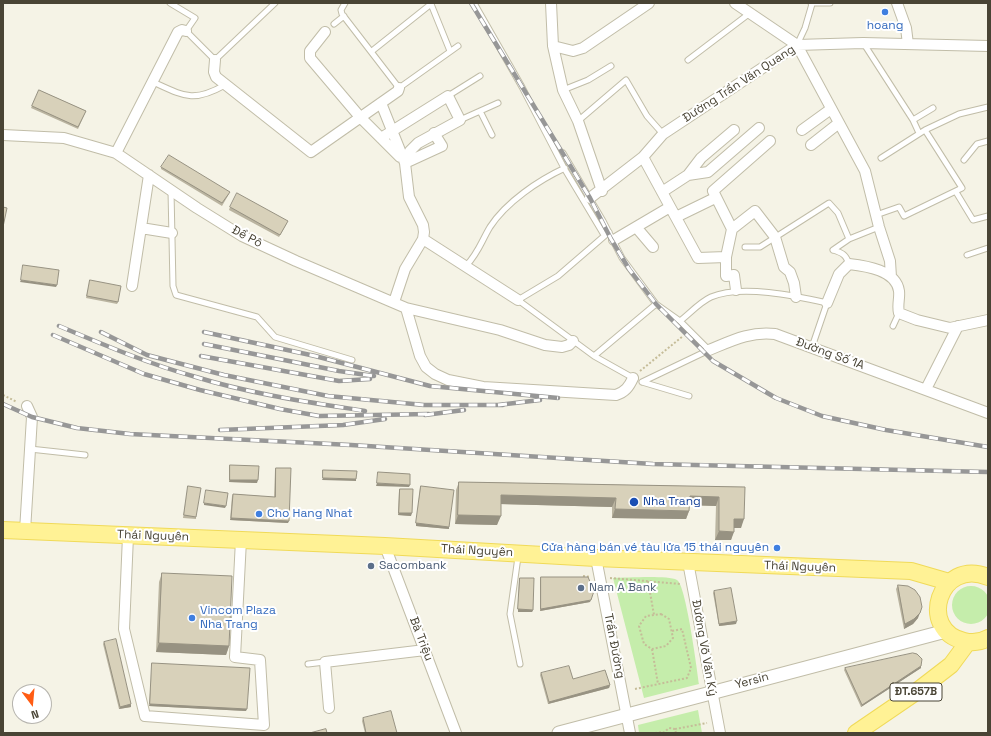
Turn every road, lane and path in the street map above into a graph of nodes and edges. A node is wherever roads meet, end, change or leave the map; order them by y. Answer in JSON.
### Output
{"nodes":[{"id":1,"x":170,"y":3,"type":"edge"},
{"id":2,"x":275,"y":3,"type":"edge"},
{"id":3,"x":345,"y":3,"type":"edge"},
{"id":4,"x":474,"y":3,"type":"edge"},
{"id":5,"x":551,"y":3,"type":"edge"},
{"id":6,"x":650,"y":3,"type":"edge"},
{"id":7,"x":737,"y":3,"type":"edge"},
{"id":8,"x":830,"y":3,"type":"edge"},
{"id":9,"x":898,"y":3,"type":"edge"},
{"id":10,"x":812,"y":4,"type":"edge"},
{"id":11,"x":750,"y":13,"type":"junction"},
{"id":12,"x":344,"y":16,"type":"junction"},
{"id":13,"x":334,"y":24,"type":"dead end"},
{"id":14,"x":186,"y":31,"type":"junction"},
{"id":15,"x":325,"y":32,"type":"dead end"},
{"id":16,"x":863,"y":44,"type":"junction"},
{"id":17,"x":908,"y":44,"type":"junction"},
{"id":18,"x":797,"y":45,"type":"junction"},
{"id":19,"x":458,"y":46,"type":"dead end"},
{"id":20,"x":553,"y":46,"type":"junction"},
{"id":21,"x":988,"y":46,"type":"edge"},
{"id":22,"x":372,"y":51,"type":"junction"},
{"id":23,"x":450,"y":51,"type":"junction"},
{"id":24,"x":215,"y":60,"type":"junction"},
{"id":25,"x":688,"y":60,"type":"dead end"},
{"id":26,"x":611,"y":66,"type":"dead end"},
{"id":27,"x":480,"y":76,"type":"dead end"},
{"id":28,"x":152,"y":82,"type":"junction"},
{"id":29,"x":225,"y":85,"type":"junction"},
{"id":30,"x":399,"y":88,"type":"junction"},
{"id":31,"x":563,"y":90,"type":"junction"},
{"id":32,"x":448,"y":96,"type":"junction"},
{"id":33,"x":498,"y":102,"type":"dead end"},
{"id":34,"x":381,"y":103,"type":"junction"},
{"id":35,"x":988,"y":107,"type":"edge"},
{"id":36,"x":933,"y":108,"type":"dead end"},
{"id":37,"x":831,"y":109,"type":"junction"},
{"id":38,"x":480,"y":111,"type":"junction"},
{"id":39,"x":360,"y":117,"type":"junction"},
{"id":40,"x":460,"y":120,"type":"junction"},
{"id":41,"x":913,"y":120,"type":"junction"},
{"id":42,"x":578,"y":121,"type":"junction"},
{"id":43,"x":839,"y":123,"type":"junction"},
{"id":44,"x":759,"y":128,"type":"dead end"},
{"id":45,"x":734,"y":130,"type":"dead end"},
{"id":46,"x":802,"y":130,"type":"dead end"},
{"id":47,"x":924,"y":130,"type":"junction"},
{"id":48,"x":391,"y":132,"type":"junction"},
{"id":49,"x":434,"y":133,"type":"junction"},
{"id":50,"x":919,"y":133,"type":"junction"},
{"id":51,"x":3,"y":134,"type":"edge"},
{"id":52,"x":663,"y":134,"type":"junction"},
{"id":53,"x":492,"y":135,"type":"dead end"},
{"id":54,"x":381,"y":138,"type":"junction"},
{"id":55,"x":770,"y":141,"type":"dead end"},
{"id":56,"x":988,"y":141,"type":"edge"},
{"id":57,"x":811,"y":145,"type":"dead end"},
{"id":58,"x":116,"y":153,"type":"junction"},
{"id":59,"x":563,"y":153,"type":"dead end"},
{"id":60,"x":643,"y":157,"type":"junction"},
{"id":61,"x":881,"y":158,"type":"dead end"},
{"id":62,"x":964,"y":160,"type":"dead end"},
{"id":63,"x":405,"y":163,"type":"junction"},
{"id":64,"x":570,"y":166,"type":"junction"},
{"id":65,"x":564,"y":168,"type":"junction"},
{"id":66,"x":149,"y":175,"type":"junction"},
{"id":67,"x":688,"y":175,"type":"junction"},
{"id":68,"x":171,"y":190,"type":"junction"},
{"id":69,"x":602,"y":191,"type":"junction"},
{"id":70,"x":662,"y":192,"type":"junction"},
{"id":71,"x":956,"y":192,"type":"junction"},
{"id":72,"x":590,"y":198,"type":"junction"},
{"id":73,"x":715,"y":198,"type":"junction"},
{"id":74,"x":670,"y":207,"type":"junction"},
{"id":75,"x":876,"y":214,"type":"junction"},
{"id":76,"x":988,"y":216,"type":"edge"},
{"id":77,"x":676,"y":217,"type":"junction"},
{"id":78,"x":636,"y":227,"type":"junction"},
{"id":79,"x":879,"y":227,"type":"junction"},
{"id":80,"x":141,"y":228,"type":"junction"},
{"id":81,"x":732,"y":228,"type":"junction"},
{"id":82,"x":172,"y":233,"type":"junction"},
{"id":83,"x":604,"y":235,"type":"junction"},
{"id":84,"x":612,"y":236,"type":"junction"},
{"id":85,"x":775,"y":237,"type":"junction"},
{"id":86,"x":423,"y":239,"type":"junction"},
{"id":87,"x":849,"y":239,"type":"junction"},
{"id":88,"x":653,"y":247,"type":"dead end"},
{"id":89,"x":745,"y":247,"type":"dead end"},
{"id":90,"x":988,"y":248,"type":"edge"},
{"id":91,"x":966,"y":255,"type":"dead end"},
{"id":92,"x":726,"y":257,"type":"junction"},
{"id":93,"x":849,"y":264,"type":"junction"},
{"id":94,"x":466,"y":266,"type":"junction"},
{"id":95,"x":891,"y":277,"type":"junction"},
{"id":96,"x":132,"y":286,"type":"dead end"},
{"id":97,"x":736,"y":290,"type":"junction"},
{"id":98,"x":796,"y":297,"type":"junction"},
{"id":99,"x":518,"y":300,"type":"junction"},
{"id":100,"x":394,"y":302,"type":"junction"},
{"id":101,"x":827,"y":303,"type":"junction"},
{"id":102,"x":656,"y":304,"type":"junction"},
{"id":103,"x":406,"y":308,"type":"junction"},
{"id":104,"x":899,"y":313,"type":"junction"},
{"id":105,"x":988,"y":320,"type":"edge"},
{"id":106,"x":680,"y":321,"type":"junction"},
{"id":107,"x":893,"y":326,"type":"dead end"},
{"id":108,"x":958,"y":326,"type":"junction"},
{"id":109,"x":686,"y":334,"type":"dead end"},
{"id":110,"x":573,"y":341,"type":"junction"},
{"id":111,"x":812,"y":347,"type":"junction"},
{"id":112,"x":709,"y":350,"type":"junction"},
{"id":113,"x":594,"y":356,"type":"junction"},
{"id":114,"x":352,"y":360,"type":"dead end"},
{"id":115,"x":637,"y":380,"type":"junction"},
{"id":116,"x":926,"y":389,"type":"junction"},
{"id":117,"x":3,"y":395,"type":"edge"},
{"id":118,"x":689,"y":396,"type":"dead end"},
{"id":119,"x":28,"y":406,"type":"joint"},
{"id":120,"x":988,"y":414,"type":"edge"},
{"id":121,"x":30,"y":449,"type":"junction"},
{"id":122,"x":85,"y":455,"type":"dead end"},
{"id":123,"x":3,"y":530,"type":"edge"},
{"id":124,"x":25,"y":531,"type":"junction"},
{"id":125,"x":128,"y":536,"type":"junction"},
{"id":126,"x":241,"y":540,"type":"junction"},
{"id":127,"x":385,"y":546,"type":"junction"},
{"id":128,"x":518,"y":554,"type":"junction"},
{"id":129,"x":596,"y":558,"type":"junction"},
{"id":130,"x":688,"y":562,"type":"junction"},
{"id":131,"x":583,"y":576,"type":"edge"},
{"id":132,"x":600,"y":577,"type":"junction"},
{"id":133,"x":988,"y":577,"type":"edge"},
{"id":134,"x":648,"y":581,"type":"junction"},
{"id":135,"x":948,"y":582,"type":"junction"},
{"id":136,"x":693,"y":585,"type":"junction"},
{"id":137,"x":654,"y":615,"type":"junction"},
{"id":138,"x":672,"y":631,"type":"junction"},
{"id":139,"x":946,"y":631,"type":"junction"},
{"id":140,"x":988,"y":638,"type":"edge"},
{"id":141,"x":968,"y":642,"type":"junction"},
{"id":142,"x":652,"y":649,"type":"junction"},
{"id":143,"x":425,"y":650,"type":"junction"},
{"id":144,"x":325,"y":662,"type":"junction"},
{"id":145,"x":308,"y":664,"type":"dead end"},
{"id":146,"x":520,"y":664,"type":"dead end"},
{"id":147,"x":658,"y":684,"type":"junction"},
{"id":148,"x":635,"y":689,"type":"dead end"},
{"id":149,"x":712,"y":691,"type":"junction"},
{"id":150,"x":329,"y":708,"type":"dead end"},
{"id":151,"x":628,"y":714,"type":"junction"},
{"id":152,"x":718,"y":720,"type":"junction"},
{"id":153,"x":675,"y":729,"type":"junction"},
{"id":154,"x":663,"y":732,"type":"edge"},
{"id":155,"x":456,"y":733,"type":"edge"},
{"id":156,"x":559,"y":733,"type":"edge"},
{"id":157,"x":630,"y":733,"type":"edge"},
{"id":158,"x":655,"y":733,"type":"edge"},
{"id":159,"x":676,"y":733,"type":"edge"},
{"id":160,"x":720,"y":733,"type":"edge"},
{"id":161,"x":856,"y":733,"type":"edge"}],
"edges":[{"from":1,"to":14,"type":"lane"},
{"from":2,"to":24,"type":"lane"},
{"from":3,"to":12,"type":"lane"},
{"from":4,"to":65,"type":"lane"},
{"from":5,"to":20,"type":"street"},
{"from":6,"to":20,"type":"street"},
{"from":7,"to":11,"type":"street"},
{"from":8,"to":10,"type":"lane"},
{"from":9,"to":17,"type":"street"},
{"from":10,"to":18,"type":"lane"},
{"from":11,"to":18,"type":"street"},
{"from":11,"to":25,"type":"lane"},
{"from":12,"to":13,"type":"lane"},
{"from":12,"to":22,"type":"lane"},
{"from":14,"to":24,"type":"lane"},
{"from":14,"to":28,"type":"street"},
{"from":15,"to":39,"type":"street"},
{"from":16,"to":17,"type":"street","name":"Đường Trần Văn Quang"},
{"from":16,"to":18,"type":"street","name":"Đường Trần Văn Quang"},
{"from":16,"to":41,"type":"lane"},
{"from":17,"to":21,"type":"street","name":"Đường Trần Văn Quang"},
{"from":18,"to":37,"type":"street"},
{"from":18,"to":52,"type":"street","name":"Đường Trần Văn Quang"},
{"from":19,"to":23,"type":"lane"},
{"from":20,"to":31,"type":"street"},
{"from":22,"to":23,"type":"lane"},
{"from":22,"to":30,"type":"lane"},
{"from":23,"to":30,"type":"lane"},
{"from":24,"to":29,"type":"street"},
{"from":26,"to":31,"type":"lane"},
{"from":27,"to":32,"type":"lane"},
{"from":28,"to":29,"type":"lane"},
{"from":28,"to":58,"type":"street"},
{"from":29,"to":39,"type":"street"},
{"from":30,"to":34,"type":"street"},
{"from":31,"to":42,"type":"street"},
{"from":32,"to":40,"type":"street"},
{"from":32,"to":48,"type":"street"},
{"from":33,"to":38,"type":"lane"},
{"from":34,"to":39,"type":"street"},
{"from":34,"to":48,"type":"street"},
{"from":35,"to":47,"type":"lane"},
{"from":36,"to":41,"type":"lane"},
{"from":37,"to":43,"type":"street"},
{"from":37,"to":46,"type":"street"},
{"from":38,"to":40,"type":"lane"},
{"from":38,"to":53,"type":"lane"},
{"from":39,"to":54,"type":"street"},
{"from":40,"to":49,"type":"street"},
{"from":41,"to":50,"type":"lane"},
{"from":42,"to":52,"type":"lane"},
{"from":42,"to":69,"type":"street"},
{"from":43,"to":57,"type":"street"},
{"from":43,"to":75,"type":"street"},
{"from":44,"to":67,"type":"street"},
{"from":45,"to":67,"type":"street"},
{"from":47,"to":50,"type":"lane"},
{"from":47,"to":71,"type":"lane"},
{"from":48,"to":54,"type":"street"},
{"from":48,"to":63,"type":"street"},
{"from":49,"to":63,"type":"street"},
{"from":49,"to":63,"type":"street"},
{"from":50,"to":61,"type":"lane"},
{"from":51,"to":58,"type":"street","name":"Đề Pô"},
{"from":52,"to":60,"type":"street","name":"Đường Trần Văn Quang"},
{"from":54,"to":63,"type":"street"},
{"from":55,"to":73,"type":"street"},
{"from":56,"to":62,"type":"lane"},
{"from":58,"to":66,"type":"street","name":"Đề Pô"},
{"from":59,"to":64,"type":"lane"},
{"from":60,"to":69,"type":"street","name":"Đường Trần Văn Quang"},
{"from":60,"to":70,"type":"street"},
{"from":63,"to":86,"type":"street"},
{"from":64,"to":65,"type":"lane"},
{"from":64,"to":72,"type":"lane"},
{"from":65,"to":83,"type":"lane"},
{"from":65,"to":94,"type":"lane"},
{"from":66,"to":68,"type":"street","name":"Đề Pô"},
{"from":66,"to":80,"type":"street"},
{"from":67,"to":70,"type":"street"},
{"from":68,"to":82,"type":"lane"},
{"from":68,"to":100,"type":"street","name":"Đề Pô"},
{"from":69,"to":72,"type":"street","name":"Đường Trần Văn Quang"},
{"from":70,"to":74,"type":"street"},
{"from":71,"to":75,"type":"lane"},
{"from":71,"to":76,"type":"lane"},
{"from":72,"to":84,"type":"lane"},
{"from":73,"to":77,"type":"street"},
{"from":73,"to":81,"type":"street"},
{"from":74,"to":77,"type":"street"},
{"from":74,"to":78,"type":"street"},
{"from":75,"to":79,"type":"street"},
{"from":77,"to":92,"type":"street"},
{"from":78,"to":84,"type":"street"},
{"from":78,"to":88,"type":"street"},
{"from":79,"to":87,"type":"lane"},
{"from":79,"to":95,"type":"street"},
{"from":80,"to":82,"type":"street"},
{"from":80,"to":96,"type":"street"},
{"from":81,"to":85,"type":"street"},
{"from":81,"to":92,"type":"street"},
{"from":82,"to":114,"type":"lane"},
{"from":83,"to":84,"type":"lane"},
{"from":83,"to":99,"type":"lane"},
{"from":84,"to":102,"type":"lane"},
{"from":85,"to":87,"type":"lane"},
{"from":85,"to":89,"type":"lane"},
{"from":85,"to":98,"type":"street"},
{"from":86,"to":94,"type":"street"},
{"from":86,"to":100,"type":"street"},
{"from":87,"to":93,"type":"lane"},
{"from":90,"to":91,"type":"lane"},
{"from":92,"to":97,"type":"street"},
{"from":93,"to":95,"type":"street"},
{"from":93,"to":101,"type":"street"},
{"from":94,"to":99,"type":"street"},
{"from":95,"to":104,"type":"street"},
{"from":97,"to":98,"type":"lane"},
{"from":97,"to":106,"type":"lane"},
{"from":98,"to":101,"type":"lane"},
{"from":99,"to":110,"type":"lane"},
{"from":100,"to":103,"type":"street","name":"Đề Pô"},
{"from":101,"to":111,"type":"lane"},
{"from":102,"to":106,"type":"lane"},
{"from":102,"to":113,"type":"lane"},
{"from":103,"to":110,"type":"street","name":"Đề Pô"},
{"from":103,"to":115,"type":"street"},
{"from":104,"to":107,"type":"lane"},
{"from":104,"to":108,"type":"street"},
{"from":105,"to":108,"type":"street"},
{"from":106,"to":112,"type":"lane"},
{"from":108,"to":116,"type":"street"},
{"from":109,"to":115,"type":"path"},
{"from":110,"to":113,"type":"lane"},
{"from":111,"to":112,"type":"street","name":"Đường Số 1A"},
{"from":111,"to":116,"type":"street","name":"Đường Số 1A"},
{"from":112,"to":115,"type":"lane"},
{"from":113,"to":115,"type":"lane"},
{"from":115,"to":118,"type":"lane"},
{"from":116,"to":120,"type":"street","name":"Đường Số 1A"},
{"from":117,"to":119,"type":"path"},
{"from":119,"to":121,"type":"street"},
{"from":121,"to":122,"type":"lane"},
{"from":121,"to":124,"type":"street"},
{"from":123,"to":124,"type":"main road","name":"Thái Nguyên"},
{"from":124,"to":125,"type":"main road","name":"Thái Nguyên"},
{"from":125,"to":126,"type":"main road","name":"Thái Nguyên"},
{"from":125,"to":126,"type":"street"},
{"from":126,"to":127,"type":"main road","name":"Thái Nguyên"},
{"from":127,"to":128,"type":"main road","name":"Thái Nguyên"},
{"from":127,"to":143,"type":"street","name":"Bà Triệu"},
{"from":128,"to":129,"type":"main road","name":"Thái Nguyên"},
{"from":128,"to":146,"type":"lane"},
{"from":129,"to":130,"type":"main road","name":"Thái Nguyên"},
{"from":129,"to":132,"type":"street","name":"Trần Đường"},
{"from":130,"to":135,"type":"main road","name":"Thái Nguyên"},
{"from":130,"to":136,"type":"street","name":"Đường Võ Văn Ký"},
{"from":131,"to":132,"type":"path"},
{"from":132,"to":134,"type":"path"},
{"from":132,"to":151,"type":"street","name":"Trần Đường"},
{"from":133,"to":135,"type":"main road"},
{"from":134,"to":136,"type":"path"},
{"from":134,"to":137,"type":"path"},
{"from":135,"to":139,"type":"main road"},
{"from":136,"to":149,"type":"street","name":"Đường Võ Văn Ký"},
{"from":137,"to":138,"type":"path"},
{"from":137,"to":142,"type":"path"},
{"from":138,"to":142,"type":"path"},
{"from":138,"to":147,"type":"path"},
{"from":139,"to":141,"type":"main road"},
{"from":139,"to":149,"type":"street","name":"Yersin"},
{"from":140,"to":141,"type":"main road"},
{"from":141,"to":161,"type":"main road","number":"ĐT.657B"},
{"from":142,"to":147,"type":"path"},
{"from":143,"to":144,"type":"street"},
{"from":143,"to":155,"type":"street","name":"Bà Triệu"},
{"from":144,"to":145,"type":"lane"},
{"from":144,"to":150,"type":"street"},
{"from":147,"to":148,"type":"path"},
{"from":149,"to":151,"type":"street","name":"Yersin"},
{"from":149,"to":152,"type":"street","name":"Đường Võ Văn Ký"},
{"from":151,"to":156,"type":"street","name":"Yersin"},
{"from":151,"to":157,"type":"street","name":"Trần Đường"},
{"from":152,"to":153,"type":"path"},
{"from":152,"to":160,"type":"street","name":"Đường Võ Văn Ký"},
{"from":153,"to":154,"type":"path"},
{"from":153,"to":159,"type":"path"},
{"from":154,"to":158,"type":"path"}]}
